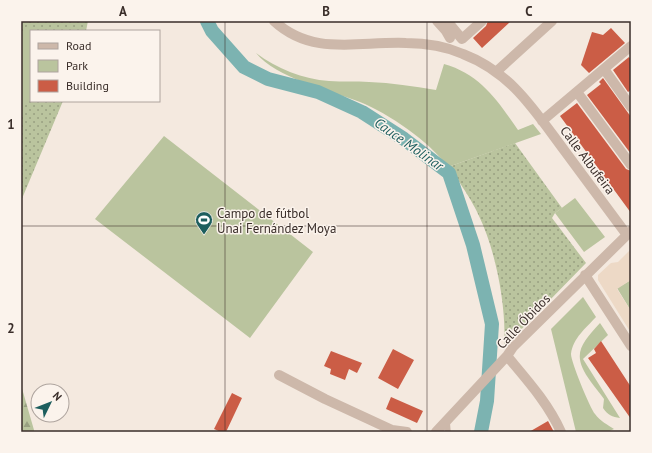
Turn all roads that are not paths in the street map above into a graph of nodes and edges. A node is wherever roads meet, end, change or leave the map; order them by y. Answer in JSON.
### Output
{"nodes":[{"id":1,"x":274,"y":21,"type":"edge"},
{"id":2,"x":437,"y":21,"type":"edge"},
{"id":3,"x":447,"y":21,"type":"edge"},
{"id":4,"x":482,"y":21,"type":"edge"},
{"id":5,"x":552,"y":21,"type":"edge"},
{"id":6,"x":450,"y":38,"type":"dead end"},
{"id":7,"x":631,"y":46,"type":"edge"},
{"id":8,"x":604,"y":69,"type":"junction"},
{"id":9,"x":496,"y":72,"type":"junction"},
{"id":10,"x":577,"y":92,"type":"junction"},
{"id":11,"x":631,"y":107,"type":"edge"},
{"id":12,"x":542,"y":121,"type":"junction"},
{"id":13,"x":631,"y":165,"type":"edge"},
{"id":14,"x":629,"y":233,"type":"edge"},
{"id":15,"x":585,"y":275,"type":"junction"},
{"id":16,"x":631,"y":346,"type":"edge"},
{"id":17,"x":507,"y":356,"type":"junction"},
{"id":18,"x":279,"y":375,"type":"dead end"},
{"id":19,"x":407,"y":432,"type":"edge"},
{"id":20,"x":427,"y":432,"type":"edge"},
{"id":21,"x":441,"y":432,"type":"edge"},
{"id":22,"x":561,"y":432,"type":"edge"}],
"edges":[{"from":1,"to":9,"type":"street","name":"Calle Albufeira"},
{"from":2,"to":6,"type":"street"},
{"from":3,"to":4,"type":"street"},
{"from":5,"to":9,"type":"street"},
{"from":7,"to":8,"type":"street"},
{"from":8,"to":10,"type":"street"},
{"from":8,"to":11,"type":"street"},
{"from":9,"to":12,"type":"street","name":"Calle Albufeira"},
{"from":10,"to":12,"type":"street"},
{"from":10,"to":13,"type":"street"},
{"from":12,"to":14,"type":"street","name":"Calle Albufeira"},
{"from":14,"to":15,"type":"street","name":"Calle Óbidos"},
{"from":15,"to":16,"type":"street"},
{"from":15,"to":17,"type":"street","name":"Calle Óbidos"},
{"from":17,"to":21,"type":"street","name":"Calle Óbidos"},
{"from":17,"to":22,"type":"street"},
{"from":18,"to":19,"type":"street"},
{"from":20,"to":21,"type":"street"}]}
